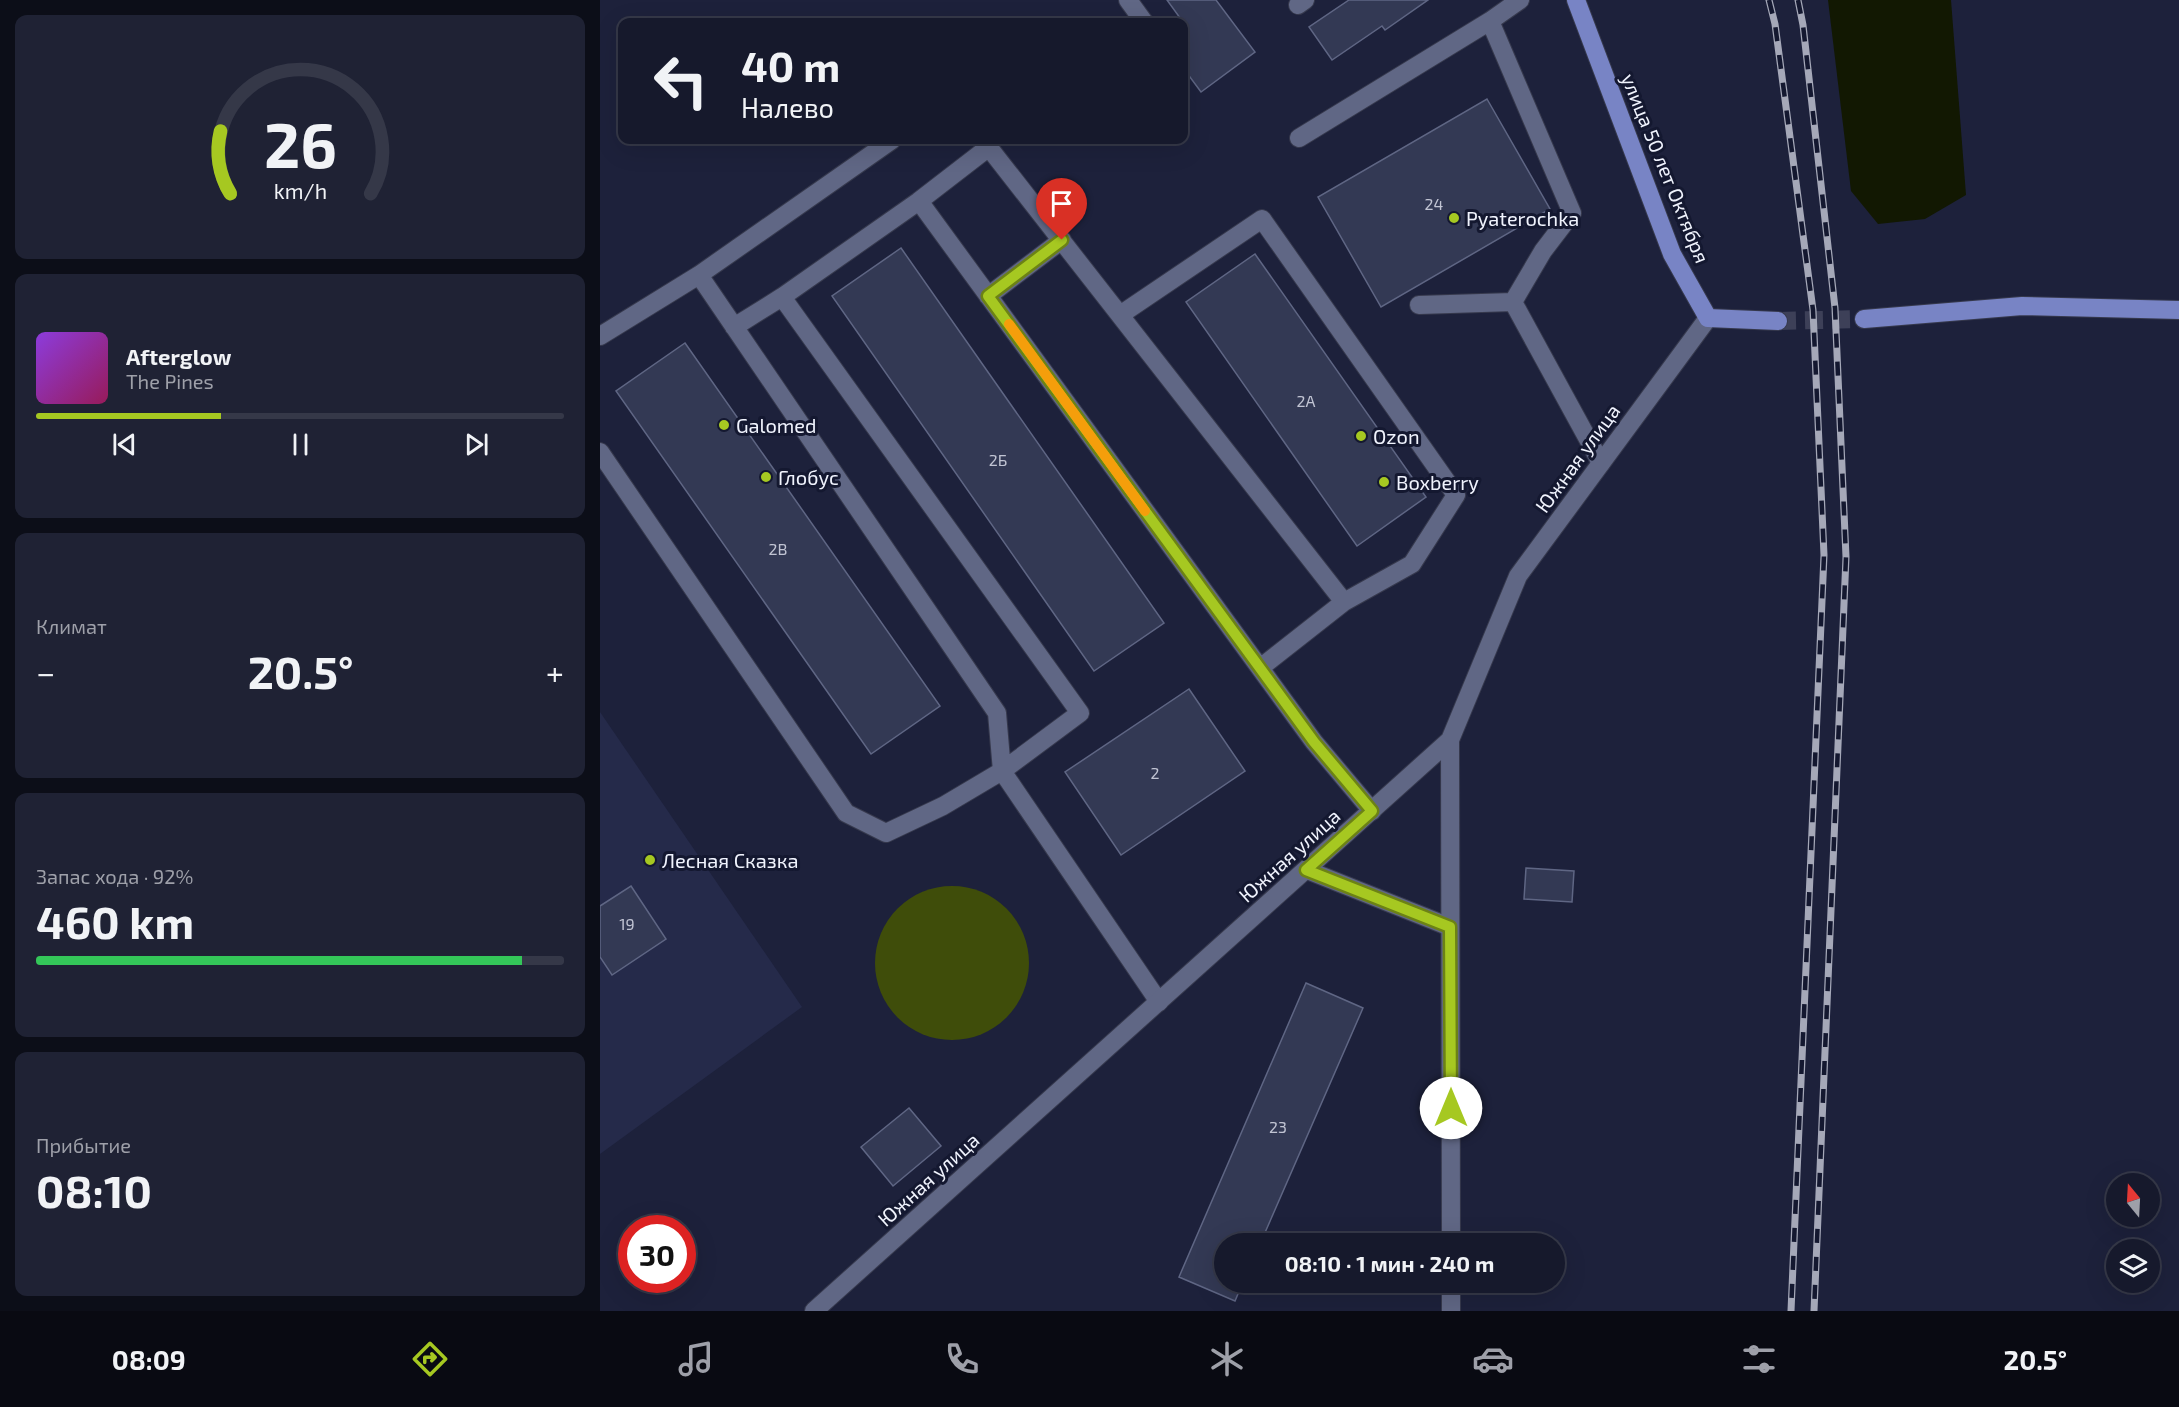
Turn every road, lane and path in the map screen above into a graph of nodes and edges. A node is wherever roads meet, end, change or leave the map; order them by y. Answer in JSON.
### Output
{"nodes":[{"id":1,"x":1128,"y":0,"type":"edge"},
{"id":2,"x":1520,"y":0,"type":"edge"},
{"id":3,"x":1576,"y":0,"type":"edge"},
{"id":4,"x":1141,"y":18,"type":"edge"},
{"id":5,"x":1490,"y":21,"type":"junction"},
{"id":6,"x":1299,"y":138,"type":"dead end"},
{"id":7,"x":886,"y":144,"type":"edge"},
{"id":8,"x":985,"y":144,"type":"edge"},
{"id":9,"x":987,"y":144,"type":"edge"},
{"id":10,"x":919,"y":201,"type":"junction"},
{"id":11,"x":1062,"y":240,"type":"junction"},
{"id":12,"x":699,"y":275,"type":"junction"},
{"id":13,"x":988,"y":296,"type":"junction"},
{"id":14,"x":782,"y":297,"type":"junction"},
{"id":15,"x":1513,"y":303,"type":"junction"},
{"id":16,"x":1419,"y":305,"type":"dead end"},
{"id":17,"x":2179,"y":310,"type":"edge"},
{"id":18,"x":1120,"y":315,"type":"junction"},
{"id":19,"x":1708,"y":318,"type":"junction"},
{"id":20,"x":1864,"y":319,"type":"tunnel mouth"},
{"id":21,"x":1778,"y":321,"type":"tunnel mouth"},
{"id":22,"x":734,"y":327,"type":"junction"},
{"id":23,"x":600,"y":336,"type":"edge"},
{"id":24,"x":600,"y":452,"type":"edge"},
{"id":25,"x":1601,"y":463,"type":"junction"},
{"id":26,"x":1344,"y":602,"type":"junction"},
{"id":27,"x":1260,"y":668,"type":"junction"},
{"id":28,"x":1450,"y":740,"type":"junction"},
{"id":29,"x":1002,"y":771,"type":"junction"},
{"id":30,"x":1372,"y":811,"type":"junction"},
{"id":31,"x":1306,"y":870,"type":"junction"},
{"id":32,"x":1450,"y":927,"type":"junction"},
{"id":33,"x":1159,"y":1002,"type":"junction"},
{"id":34,"x":1451,"y":1233,"type":"edge"},
{"id":35,"x":1451,"y":1293,"type":"edge"},
{"id":36,"x":814,"y":1311,"type":"edge"},
{"id":37,"x":1451,"y":1311,"type":"edge"}],
"edges":[{"from":1,"to":4,"type":"street"},
{"from":2,"to":5,"type":"street"},
{"from":3,"to":19,"type":"main road","name":"улица 50 лет Октября"},
{"from":5,"to":6,"type":"street"},
{"from":5,"to":15,"type":"street"},
{"from":7,"to":12,"type":"street"},
{"from":8,"to":10,"type":"street"},
{"from":9,"to":11,"type":"street"},
{"from":10,"to":13,"type":"street"},
{"from":10,"to":14,"type":"street"},
{"from":11,"to":13,"type":"street"},
{"from":11,"to":18,"type":"street"},
{"from":12,"to":22,"type":"street"},
{"from":12,"to":23,"type":"street"},
{"from":13,"to":27,"type":"street"},
{"from":14,"to":22,"type":"street"},
{"from":14,"to":29,"type":"street"},
{"from":15,"to":16,"type":"street"},
{"from":15,"to":25,"type":"street"},
{"from":17,"to":20,"type":"main road"},
{"from":18,"to":26,"type":"street"},
{"from":18,"to":26,"type":"street"},
{"from":19,"to":21,"type":"main road"},
{"from":19,"to":25,"type":"street","name":"Южная улица"},
{"from":22,"to":29,"type":"street"},
{"from":24,"to":29,"type":"street"},
{"from":25,"to":28,"type":"street","name":"Южная улица"},
{"from":26,"to":27,"type":"street"},
{"from":27,"to":30,"type":"street"},
{"from":28,"to":30,"type":"street","name":"Южная улица"},
{"from":28,"to":32,"type":"street"},
{"from":29,"to":33,"type":"street"},
{"from":30,"to":31,"type":"street","name":"Южная улица"},
{"from":31,"to":32,"type":"street"},
{"from":31,"to":33,"type":"street","name":"Южная улица"},
{"from":32,"to":34,"type":"street"},
{"from":33,"to":36,"type":"street","name":"Южная улица"},
{"from":35,"to":37,"type":"street"}]}
